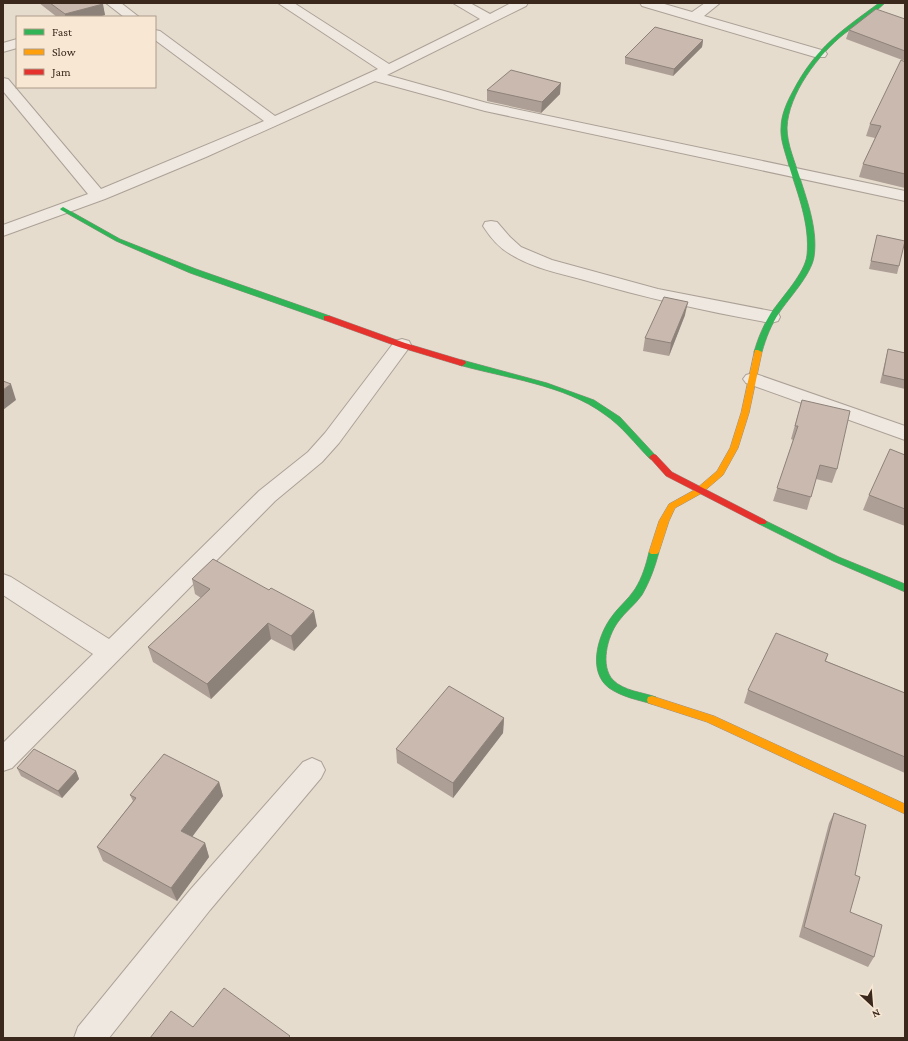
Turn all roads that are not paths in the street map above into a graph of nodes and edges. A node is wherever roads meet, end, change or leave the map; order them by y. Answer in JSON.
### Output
{"nodes":[{"id":1,"x":113,"y":3,"type":"edge"},
{"id":2,"x":285,"y":3,"type":"edge"},
{"id":3,"x":460,"y":3,"type":"edge"},
{"id":4,"x":521,"y":3,"type":"edge"},
{"id":5,"x":647,"y":3,"type":"edge"},
{"id":6,"x":713,"y":3,"type":"edge"},
{"id":7,"x":882,"y":3,"type":"edge"},
{"id":8,"x":130,"y":15,"type":"edge"},
{"id":9,"x":694,"y":17,"type":"junction"},
{"id":10,"x":490,"y":19,"type":"junction"},
{"id":11,"x":156,"y":35,"type":"edge"},
{"id":12,"x":16,"y":44,"type":"edge"},
{"id":13,"x":3,"y":48,"type":"edge"},
{"id":14,"x":820,"y":54,"type":"junction"},
{"id":15,"x":389,"y":70,"type":"junction"},
{"id":16,"x":374,"y":76,"type":"junction"},
{"id":17,"x":3,"y":82,"type":"edge"},
{"id":18,"x":274,"y":122,"type":"junction"},
{"id":19,"x":794,"y":172,"type":"junction"},
{"id":20,"x":99,"y":196,"type":"junction"},
{"id":21,"x":905,"y":196,"type":"edge"},
{"id":22,"x":63,"y":209,"type":"junction"},
{"id":23,"x":490,"y":226,"type":"dead end"},
{"id":24,"x":3,"y":231,"type":"edge"},
{"id":25,"x":771,"y":317,"type":"junction"},
{"id":26,"x":402,"y":345,"type":"junction"},
{"id":27,"x":753,"y":379,"type":"junction"},
{"id":28,"x":905,"y":433,"type":"edge"},
{"id":29,"x":699,"y":491,"type":"junction"},
{"id":30,"x":3,"y":583,"type":"edge"},
{"id":31,"x":905,"y":588,"type":"edge"},
{"id":32,"x":111,"y":653,"type":"junction"},
{"id":33,"x":3,"y":760,"type":"edge"},
{"id":34,"x":312,"y":770,"type":"dead end"},
{"id":35,"x":905,"y":809,"type":"edge"},
{"id":36,"x":89,"y":1038,"type":"edge"}],
"edges":[{"from":1,"to":8,"type":"street"},
{"from":2,"to":15,"type":"street"},
{"from":3,"to":10,"type":"street"},
{"from":4,"to":10,"type":"street"},
{"from":5,"to":9,"type":"street"},
{"from":6,"to":9,"type":"street"},
{"from":7,"to":14,"type":"street"},
{"from":9,"to":14,"type":"street"},
{"from":10,"to":15,"type":"street"},
{"from":11,"to":18,"type":"street"},
{"from":12,"to":13,"type":"street"},
{"from":14,"to":19,"type":"street"},
{"from":15,"to":16,"type":"street"},
{"from":16,"to":18,"type":"street"},
{"from":16,"to":19,"type":"street"},
{"from":17,"to":20,"type":"street"},
{"from":18,"to":20,"type":"street"},
{"from":19,"to":21,"type":"street"},
{"from":19,"to":25,"type":"street"},
{"from":20,"to":22,"type":"street"},
{"from":22,"to":24,"type":"street"},
{"from":22,"to":26,"type":"street"},
{"from":23,"to":25,"type":"street"},
{"from":25,"to":27,"type":"street"},
{"from":26,"to":29,"type":"street"},
{"from":26,"to":32,"type":"street"},
{"from":27,"to":28,"type":"street"},
{"from":27,"to":29,"type":"street"},
{"from":29,"to":31,"type":"street"},
{"from":29,"to":35,"type":"street"},
{"from":30,"to":32,"type":"street"},
{"from":32,"to":33,"type":"street"},
{"from":34,"to":36,"type":"street"}]}
